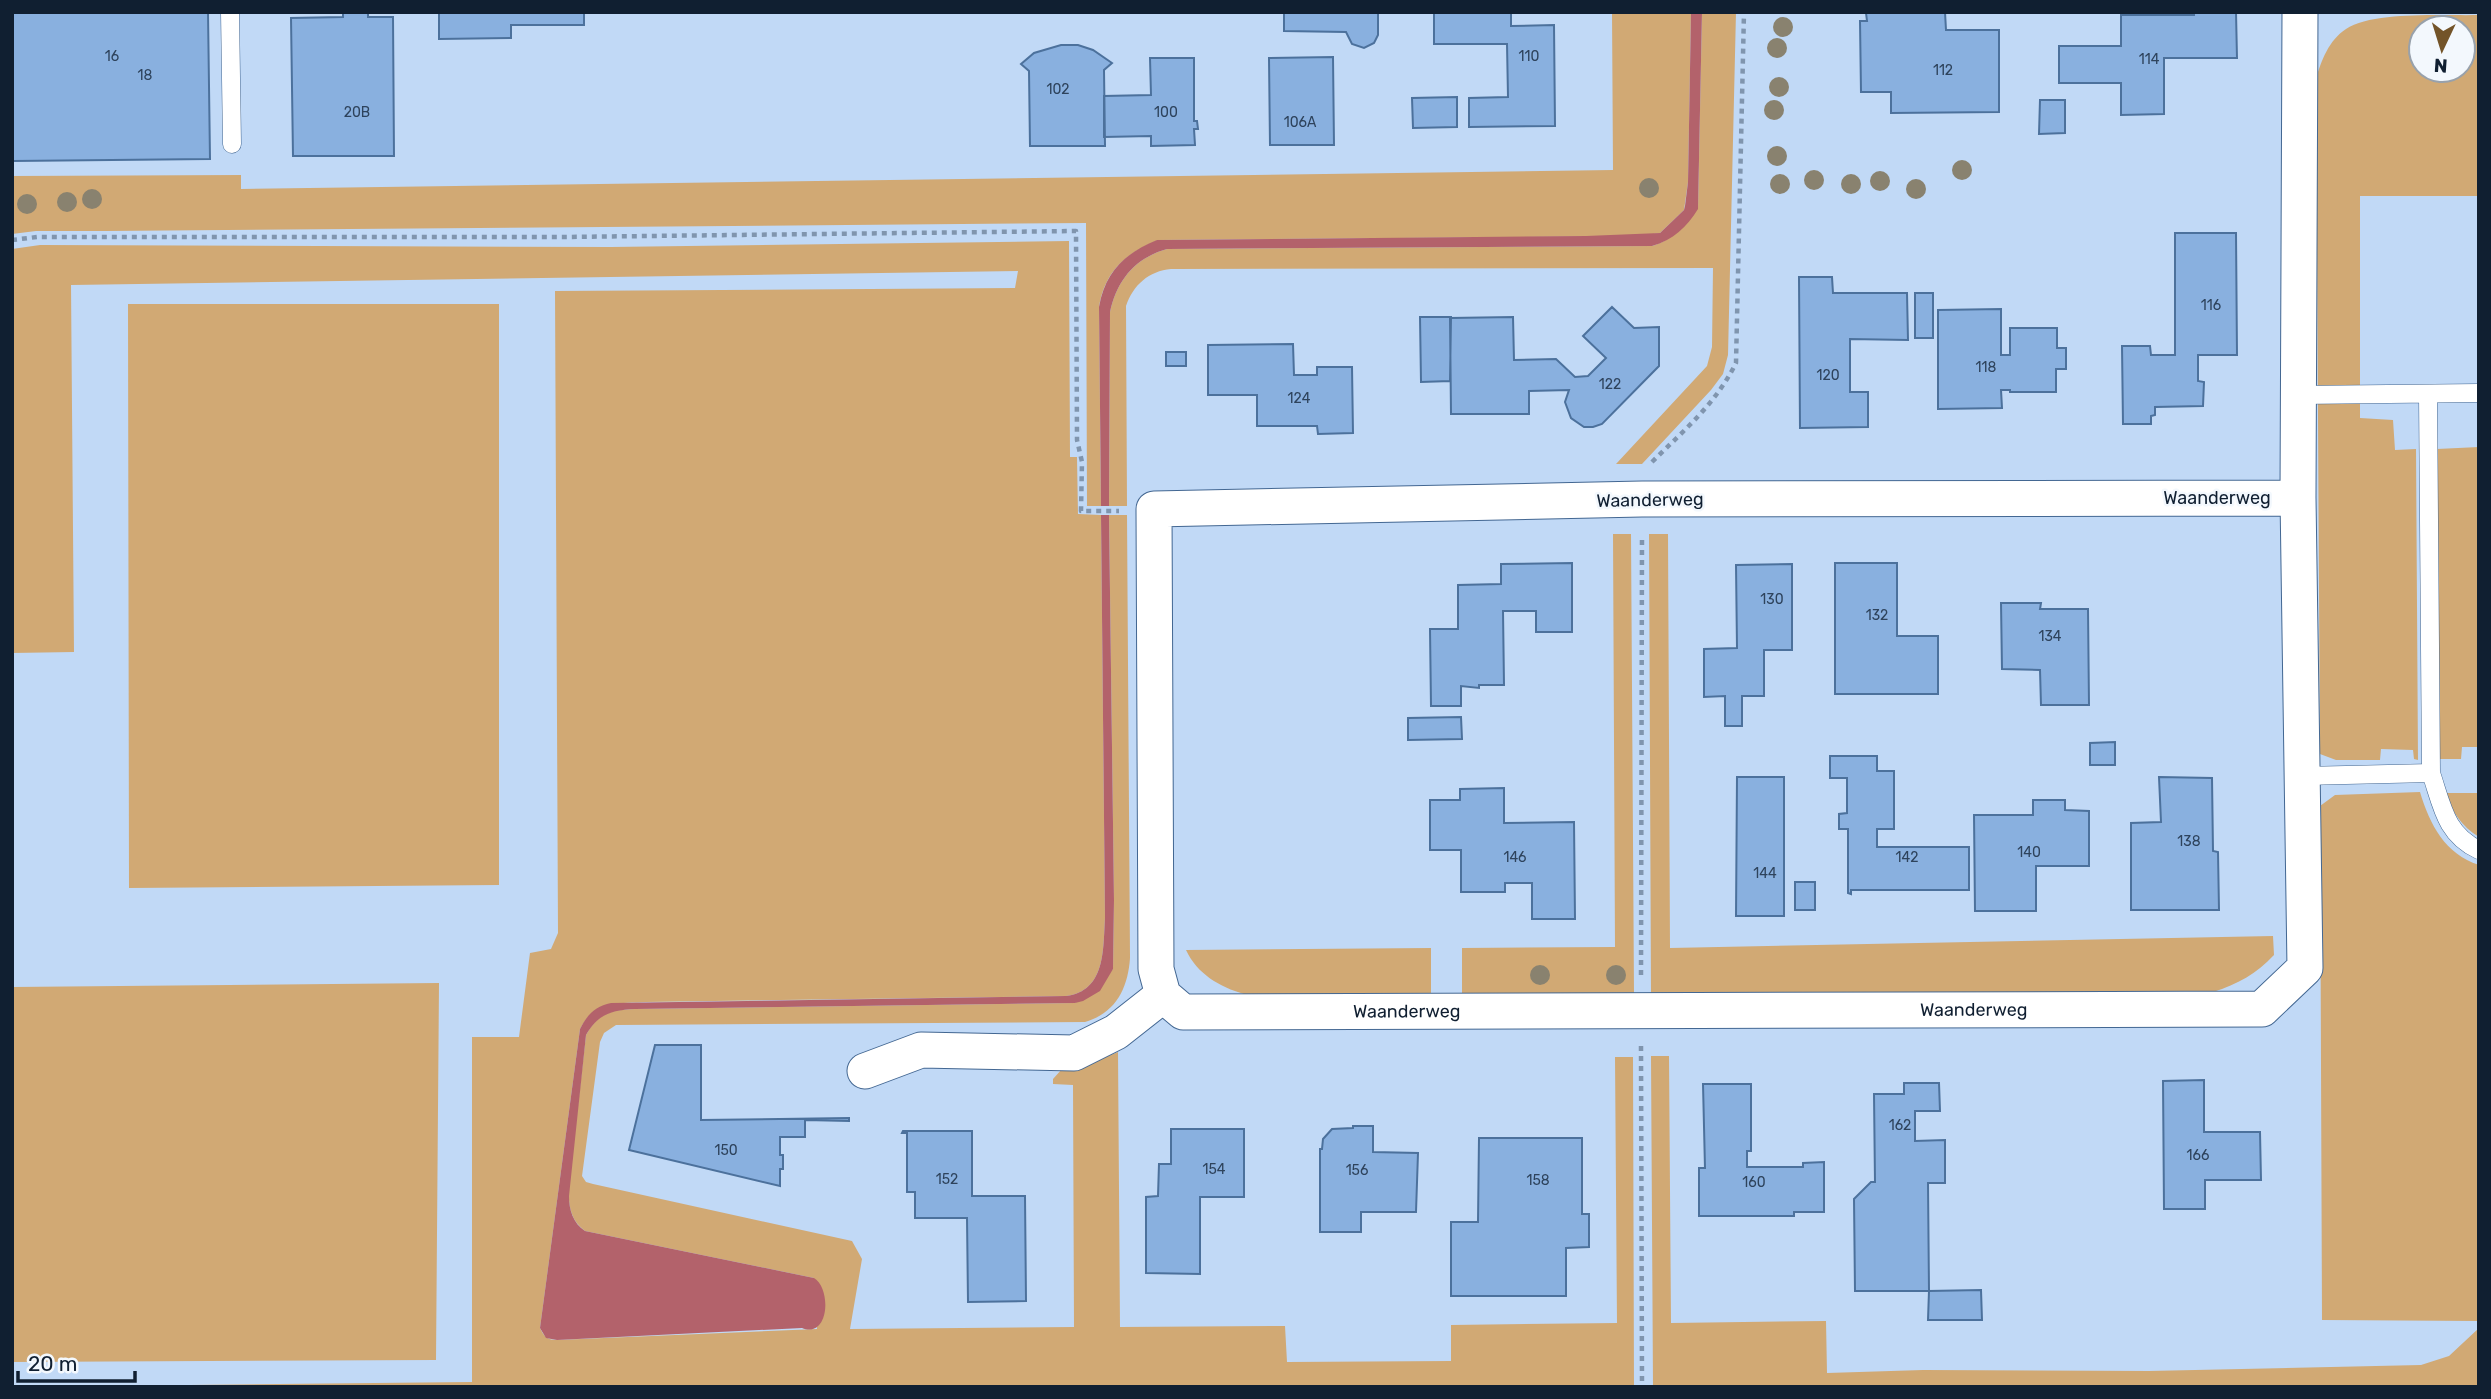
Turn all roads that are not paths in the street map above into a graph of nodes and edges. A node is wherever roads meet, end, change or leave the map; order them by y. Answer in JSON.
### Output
{"nodes":[{"id":1,"x":230,"y":12,"type":"edge"},
{"id":2,"x":2300,"y":12,"type":"edge"},
{"id":3,"x":232,"y":144,"type":"dead end"},
{"id":4,"x":2479,"y":393,"type":"edge"},
{"id":5,"x":2428,"y":394,"type":"junction"},
{"id":6,"x":2298,"y":395,"type":"junction"},
{"id":7,"x":2298,"y":498,"type":"junction"},
{"id":8,"x":2431,"y":773,"type":"junction"},
{"id":9,"x":2303,"y":776,"type":"junction"},
{"id":10,"x":2479,"y":850,"type":"edge"},
{"id":11,"x":1164,"y":995,"type":"junction"},
{"id":12,"x":865,"y":1071,"type":"dead end"}],
"edges":[{"from":1,"to":3,"type":"lane"},
{"from":2,"to":6,"type":"street","name":"Waanderweg"},
{"from":4,"to":5,"type":"lane"},
{"from":5,"to":6,"type":"lane"},
{"from":5,"to":8,"type":"lane"},
{"from":6,"to":7,"type":"street","name":"Waanderweg"},
{"from":7,"to":9,"type":"street","name":"Waanderweg"},
{"from":7,"to":11,"type":"street","name":"Waanderweg"},
{"from":8,"to":9,"type":"lane"},
{"from":8,"to":10,"type":"lane"},
{"from":9,"to":11,"type":"street","name":"Waanderweg"},
{"from":11,"to":12,"type":"street"}]}
